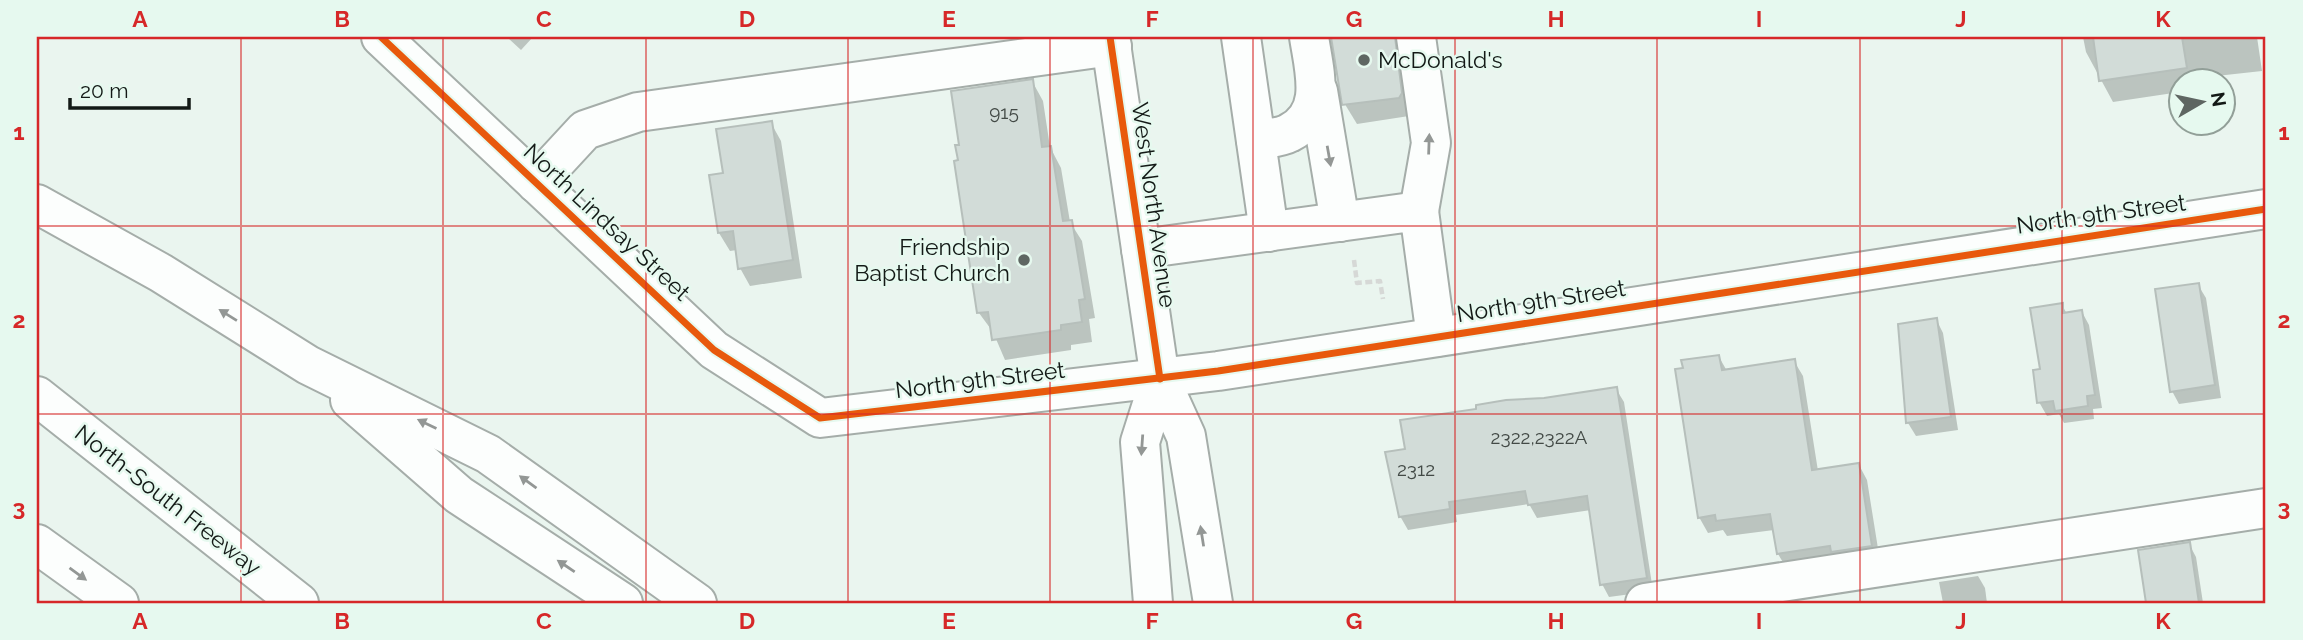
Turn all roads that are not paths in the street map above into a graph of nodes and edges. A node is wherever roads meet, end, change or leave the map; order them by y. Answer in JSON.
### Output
{"nodes":[{"id":1,"x":381,"y":37,"type":"edge"},
{"id":2,"x":1241,"y":37,"type":"edge"},
{"id":3,"x":1309,"y":37,"type":"edge"},
{"id":4,"x":1416,"y":37,"type":"edge"},
{"id":5,"x":1111,"y":41,"type":"edge"},
{"id":6,"x":1318,"y":90,"type":"junction"},
{"id":7,"x":1256,"y":140,"type":"junction"},
{"id":8,"x":536,"y":183,"type":"junction"},
{"id":9,"x":37,"y":204,"type":"edge"},
{"id":10,"x":2266,"y":209,"type":"edge"},
{"id":11,"x":1419,"y":211,"type":"junction"},
{"id":12,"x":1340,"y":222,"type":"junction"},
{"id":13,"x":1269,"y":232,"type":"junction"},
{"id":14,"x":1141,"y":249,"type":"junction"},
{"id":15,"x":1436,"y":337,"type":"junction"},
{"id":16,"x":309,"y":365,"type":"junction"},
{"id":17,"x":1160,"y":380,"type":"junction"},
{"id":18,"x":37,"y":396,"type":"edge"},
{"id":19,"x":820,"y":418,"type":"joint"},
{"id":20,"x":2266,"y":508,"type":"edge"},
{"id":21,"x":37,"y":544,"type":"edge"},
{"id":22,"x":119,"y":603,"type":"edge"},
{"id":23,"x":299,"y":603,"type":"edge"},
{"id":24,"x":623,"y":603,"type":"edge"},
{"id":25,"x":697,"y":603,"type":"edge"},
{"id":26,"x":1153,"y":603,"type":"edge"},
{"id":27,"x":1213,"y":603,"type":"edge"},
{"id":28,"x":1645,"y":603,"type":"edge"}],
"edges":[{"from":1,"to":8,"type":"main road","name":"North Lindsay Street"},
{"from":2,"to":7,"type":"main road"},
{"from":3,"to":6,"type":"main road"},
{"from":11,"to":4,"type":"main road","one_way":true},
{"from":5,"to":8,"type":"main road"},
{"from":5,"to":14,"type":"main road","name":"West North Avenue"},
{"from":6,"to":7,"type":"main road"},
{"from":6,"to":12,"type":"main road","one_way":true},
{"from":7,"to":13,"type":"main road"},
{"from":8,"to":19,"type":"main road","name":"North Lindsay Street"},
{"from":16,"to":9,"type":"main road","one_way":true},
{"from":10,"to":15,"type":"main road","name":"North 9th Street"},
{"from":11,"to":12,"type":"main road"},
{"from":11,"to":15,"type":"main road"},
{"from":12,"to":13,"type":"main road"},
{"from":13,"to":14,"type":"main road"},
{"from":14,"to":17,"type":"main road","name":"West North Avenue"},
{"from":15,"to":17,"type":"main road","name":"North 9th Street"},
{"from":24,"to":16,"type":"main road","one_way":true},
{"from":25,"to":16,"type":"main road","one_way":true},
{"from":17,"to":19,"type":"main road","name":"North 9th Street"},
{"from":17,"to":26,"type":"main road","name":"West North Avenue","one_way":true},
{"from":27,"to":17,"type":"main road","name":"West North Avenue","one_way":true},
{"from":18,"to":23,"type":"main road","name":"North-South Freeway"},
{"from":20,"to":28,"type":"main road"},
{"from":21,"to":22,"type":"main road","one_way":true}]}
